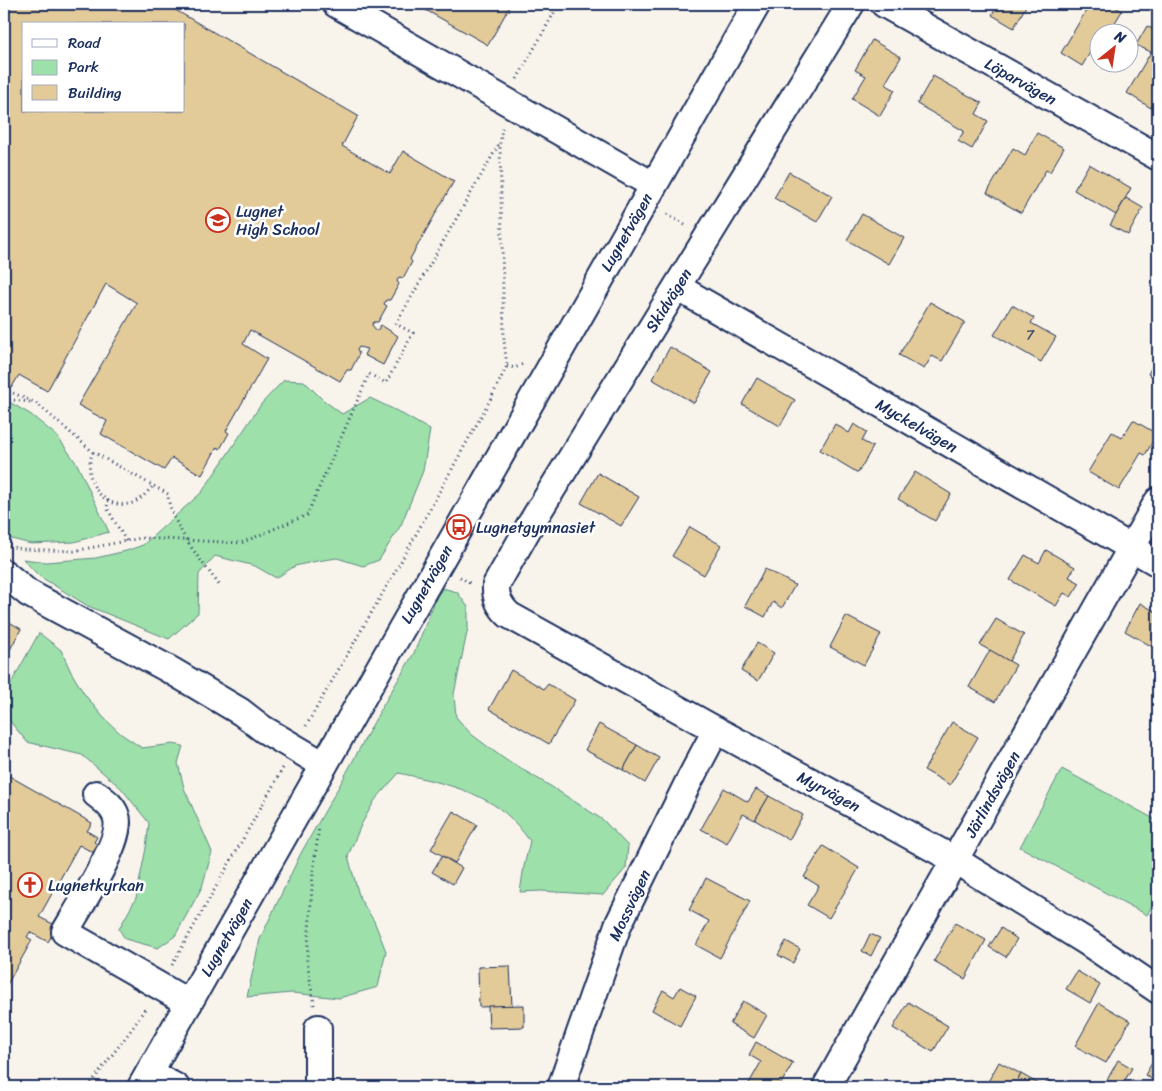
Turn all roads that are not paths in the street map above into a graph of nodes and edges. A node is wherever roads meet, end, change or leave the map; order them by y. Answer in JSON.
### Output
{"nodes":[{"id":1,"x":336,"y":4,"type":"edge"},
{"id":2,"x":756,"y":4,"type":"edge"},
{"id":3,"x":851,"y":4,"type":"edge"},
{"id":4,"x":884,"y":4,"type":"edge"},
{"id":5,"x":1158,"y":157,"type":"edge"},
{"id":6,"x":654,"y":185,"type":"junction"},
{"id":7,"x":676,"y":287,"type":"junction"},
{"id":8,"x":1158,"y":501,"type":"edge"},
{"id":9,"x":1132,"y":548,"type":"junction"},
{"id":10,"x":1158,"y":562,"type":"edge"},
{"id":11,"x":4,"y":573,"type":"edge"},
{"id":12,"x":498,"y":600,"type":"joint"},
{"id":13,"x":716,"y":730,"type":"junction"},
{"id":14,"x":324,"y":765,"type":"junction"},
{"id":15,"x":96,"y":794,"type":"dead end"},
{"id":16,"x":955,"y":860,"type":"junction"},
{"id":17,"x":1158,"y":990,"type":"edge"},
{"id":18,"x":189,"y":1003,"type":"junction"},
{"id":19,"x":318,"y":1028,"type":"road end"},
{"id":20,"x":145,"y":1080,"type":"edge"},
{"id":21,"x":176,"y":1087,"type":"edge"},
{"id":22,"x":318,"y":1087,"type":"edge"},
{"id":23,"x":561,"y":1087,"type":"edge"},
{"id":24,"x":826,"y":1087,"type":"edge"}],
"edges":[{"from":1,"to":6,"type":"street"},
{"from":2,"to":6,"type":"street","name":"Lugnetvägen"},
{"from":3,"to":7,"type":"street","name":"Skidvägen"},
{"from":4,"to":5,"type":"street","name":"Löparvägen"},
{"from":6,"to":14,"type":"street","name":"Lugnetvägen"},
{"from":7,"to":9,"type":"street","name":"Myckelvägen"},
{"from":7,"to":12,"type":"street","name":"Skidvägen"},
{"from":8,"to":9,"type":"street","name":"Järlindsvägen"},
{"from":9,"to":10,"type":"street","name":"Myckelvägen"},
{"from":9,"to":16,"type":"street","name":"Järlindsvägen"},
{"from":11,"to":14,"type":"street"},
{"from":12,"to":13,"type":"street","name":"Myrvägen"},
{"from":13,"to":16,"type":"street","name":"Myrvägen"},
{"from":13,"to":23,"type":"street","name":"Mossvägen"},
{"from":14,"to":18,"type":"street","name":"Lugnetvägen"},
{"from":15,"to":18,"type":"street"},
{"from":16,"to":17,"type":"street","name":"Myrvägen"},
{"from":16,"to":24,"type":"street","name":"Järlindsvägen"},
{"from":18,"to":20,"type":"street","name":"Lugnetvägen"},
{"from":19,"to":22,"type":"street"},
{"from":20,"to":21,"type":"street"}]}
